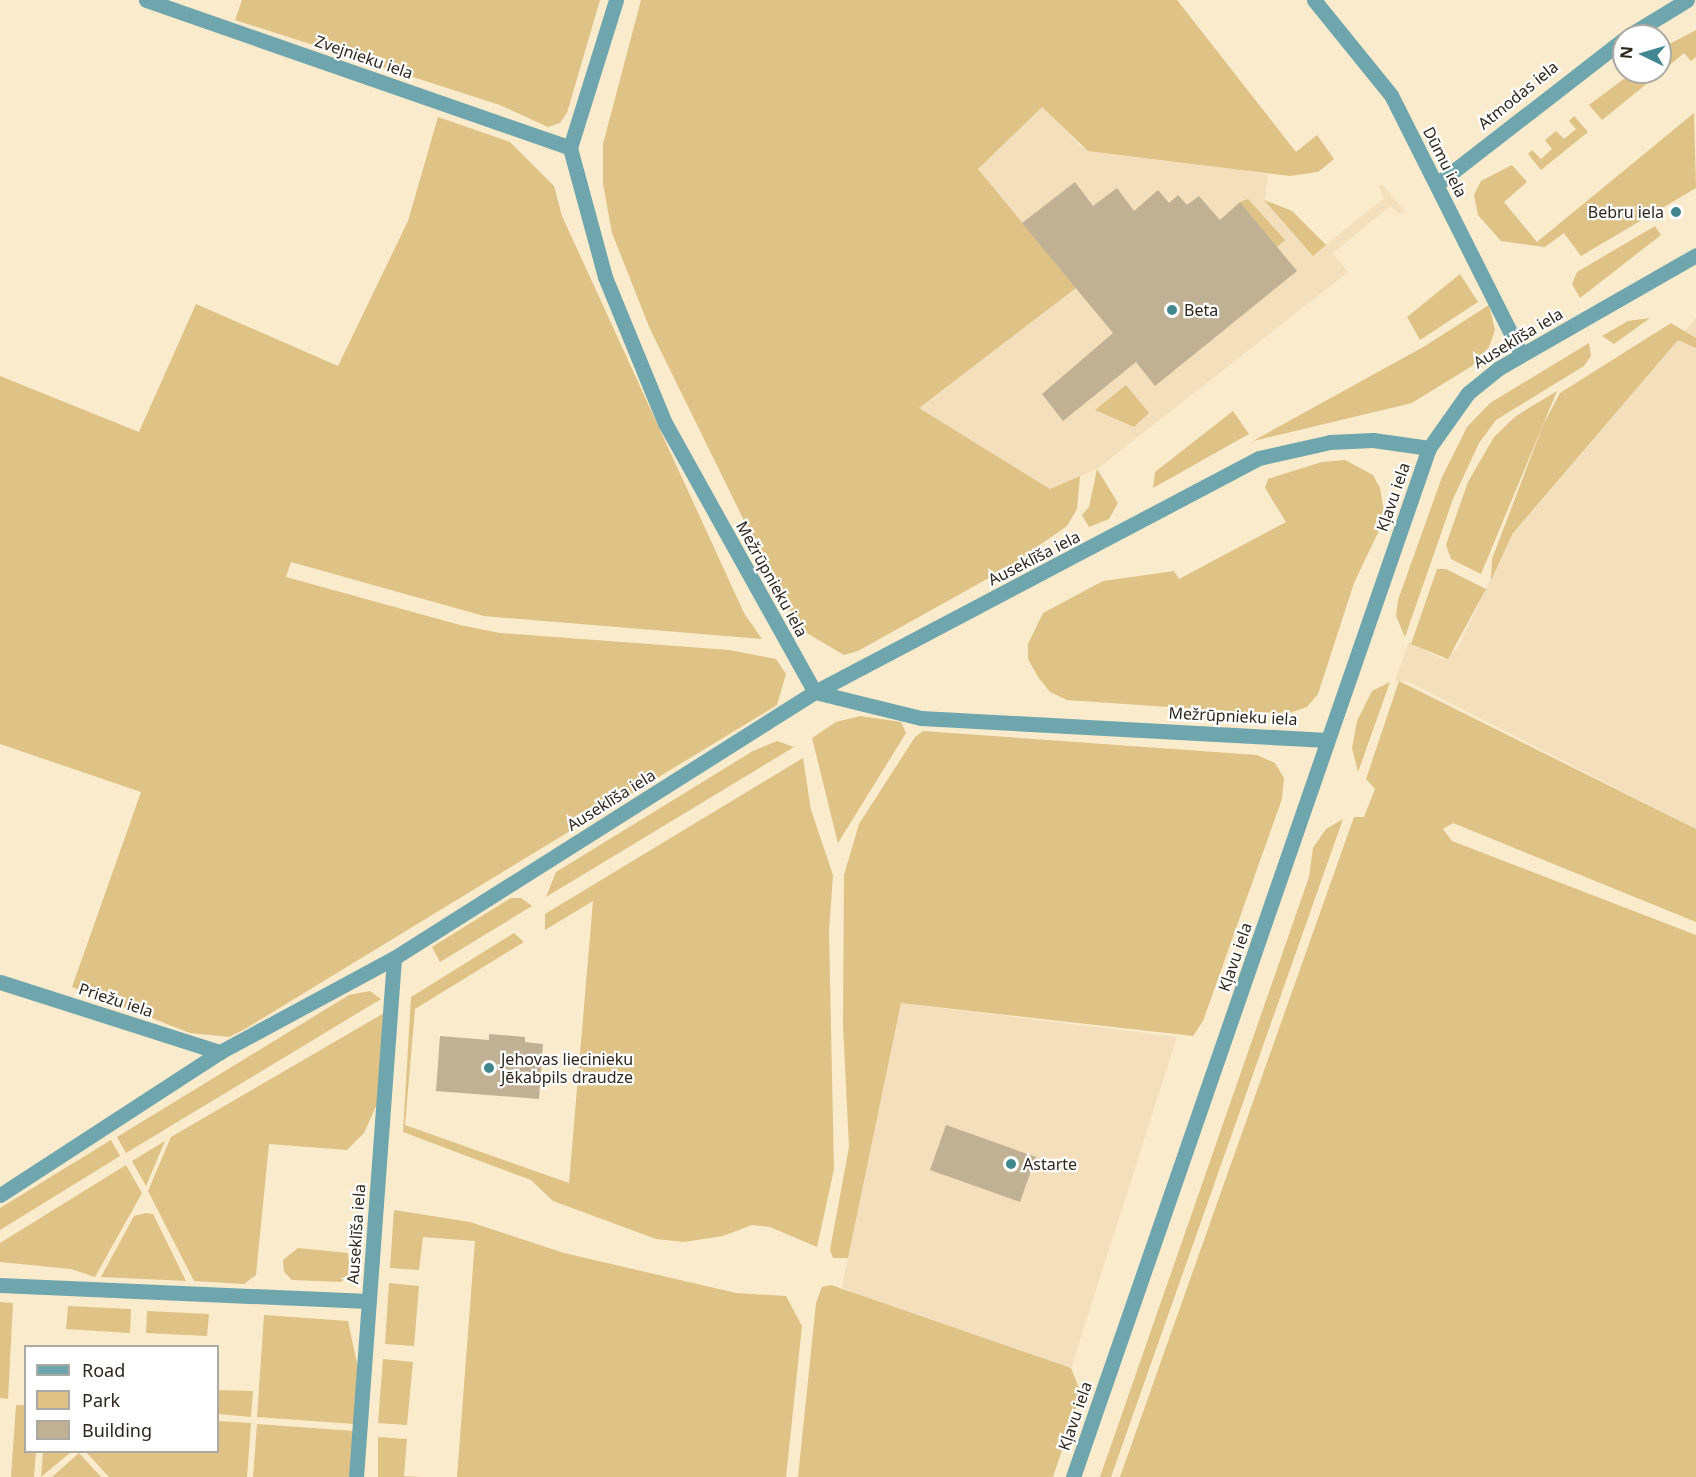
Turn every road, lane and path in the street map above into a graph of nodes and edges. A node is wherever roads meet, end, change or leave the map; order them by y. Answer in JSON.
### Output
{"nodes":[{"id":1,"x":146,"y":0,"type":"edge"},
{"id":2,"x":616,"y":0,"type":"edge"},
{"id":3,"x":1314,"y":0,"type":"edge"},
{"id":4,"x":1687,"y":0,"type":"edge"},
{"id":5,"x":1648,"y":24,"type":"edge"},
{"id":6,"x":1612,"y":48,"type":"edge"},
{"id":7,"x":570,"y":148,"type":"junction"},
{"id":8,"x":1437,"y":184,"type":"junction"},
{"id":9,"x":1696,"y":255,"type":"edge"},
{"id":10,"x":1521,"y":354,"type":"junction"},
{"id":11,"x":1430,"y":448,"type":"junction"},
{"id":12,"x":815,"y":692,"type":"junction"},
{"id":13,"x":1327,"y":740,"type":"junction"},
{"id":14,"x":394,"y":958,"type":"junction"},
{"id":15,"x":0,"y":982,"type":"edge"},
{"id":16,"x":220,"y":1052,"type":"junction"},
{"id":17,"x":0,"y":1195,"type":"edge"},
{"id":18,"x":0,"y":1285,"type":"edge"},
{"id":19,"x":369,"y":1301,"type":"junction"},
{"id":20,"x":356,"y":1477,"type":"edge"},
{"id":21,"x":1073,"y":1477,"type":"edge"}],
"edges":[{"from":1,"to":7,"type":"street","name":"Zvejnieku iela"},
{"from":2,"to":7,"type":"street"},
{"from":3,"to":8,"type":"street","name":"Dūmu iela"},
{"from":4,"to":5,"type":"street"},
{"from":6,"to":8,"type":"street","name":"Atmodas iela"},
{"from":7,"to":12,"type":"street","name":"Mežrūpnieku iela"},
{"from":8,"to":10,"type":"street","name":"Dūmu iela"},
{"from":9,"to":10,"type":"street","name":"Auseklīša iela"},
{"from":10,"to":11,"type":"street","name":"Auseklīša iela"},
{"from":11,"to":12,"type":"street","name":"Auseklīša iela"},
{"from":11,"to":13,"type":"street","name":"Kļavu iela"},
{"from":12,"to":13,"type":"street","name":"Mežrūpnieku iela"},
{"from":12,"to":14,"type":"street","name":"Auseklīša iela"},
{"from":13,"to":21,"type":"street","name":"Kļavu iela"},
{"from":14,"to":16,"type":"street","name":"Auseklīša iela"},
{"from":14,"to":19,"type":"street","name":"Auseklīša iela"},
{"from":15,"to":16,"type":"street","name":"Priežu iela"},
{"from":16,"to":17,"type":"street","name":"Auseklīša iela"},
{"from":18,"to":19,"type":"street"},
{"from":19,"to":20,"type":"street","name":"Auseklīša iela"}]}
